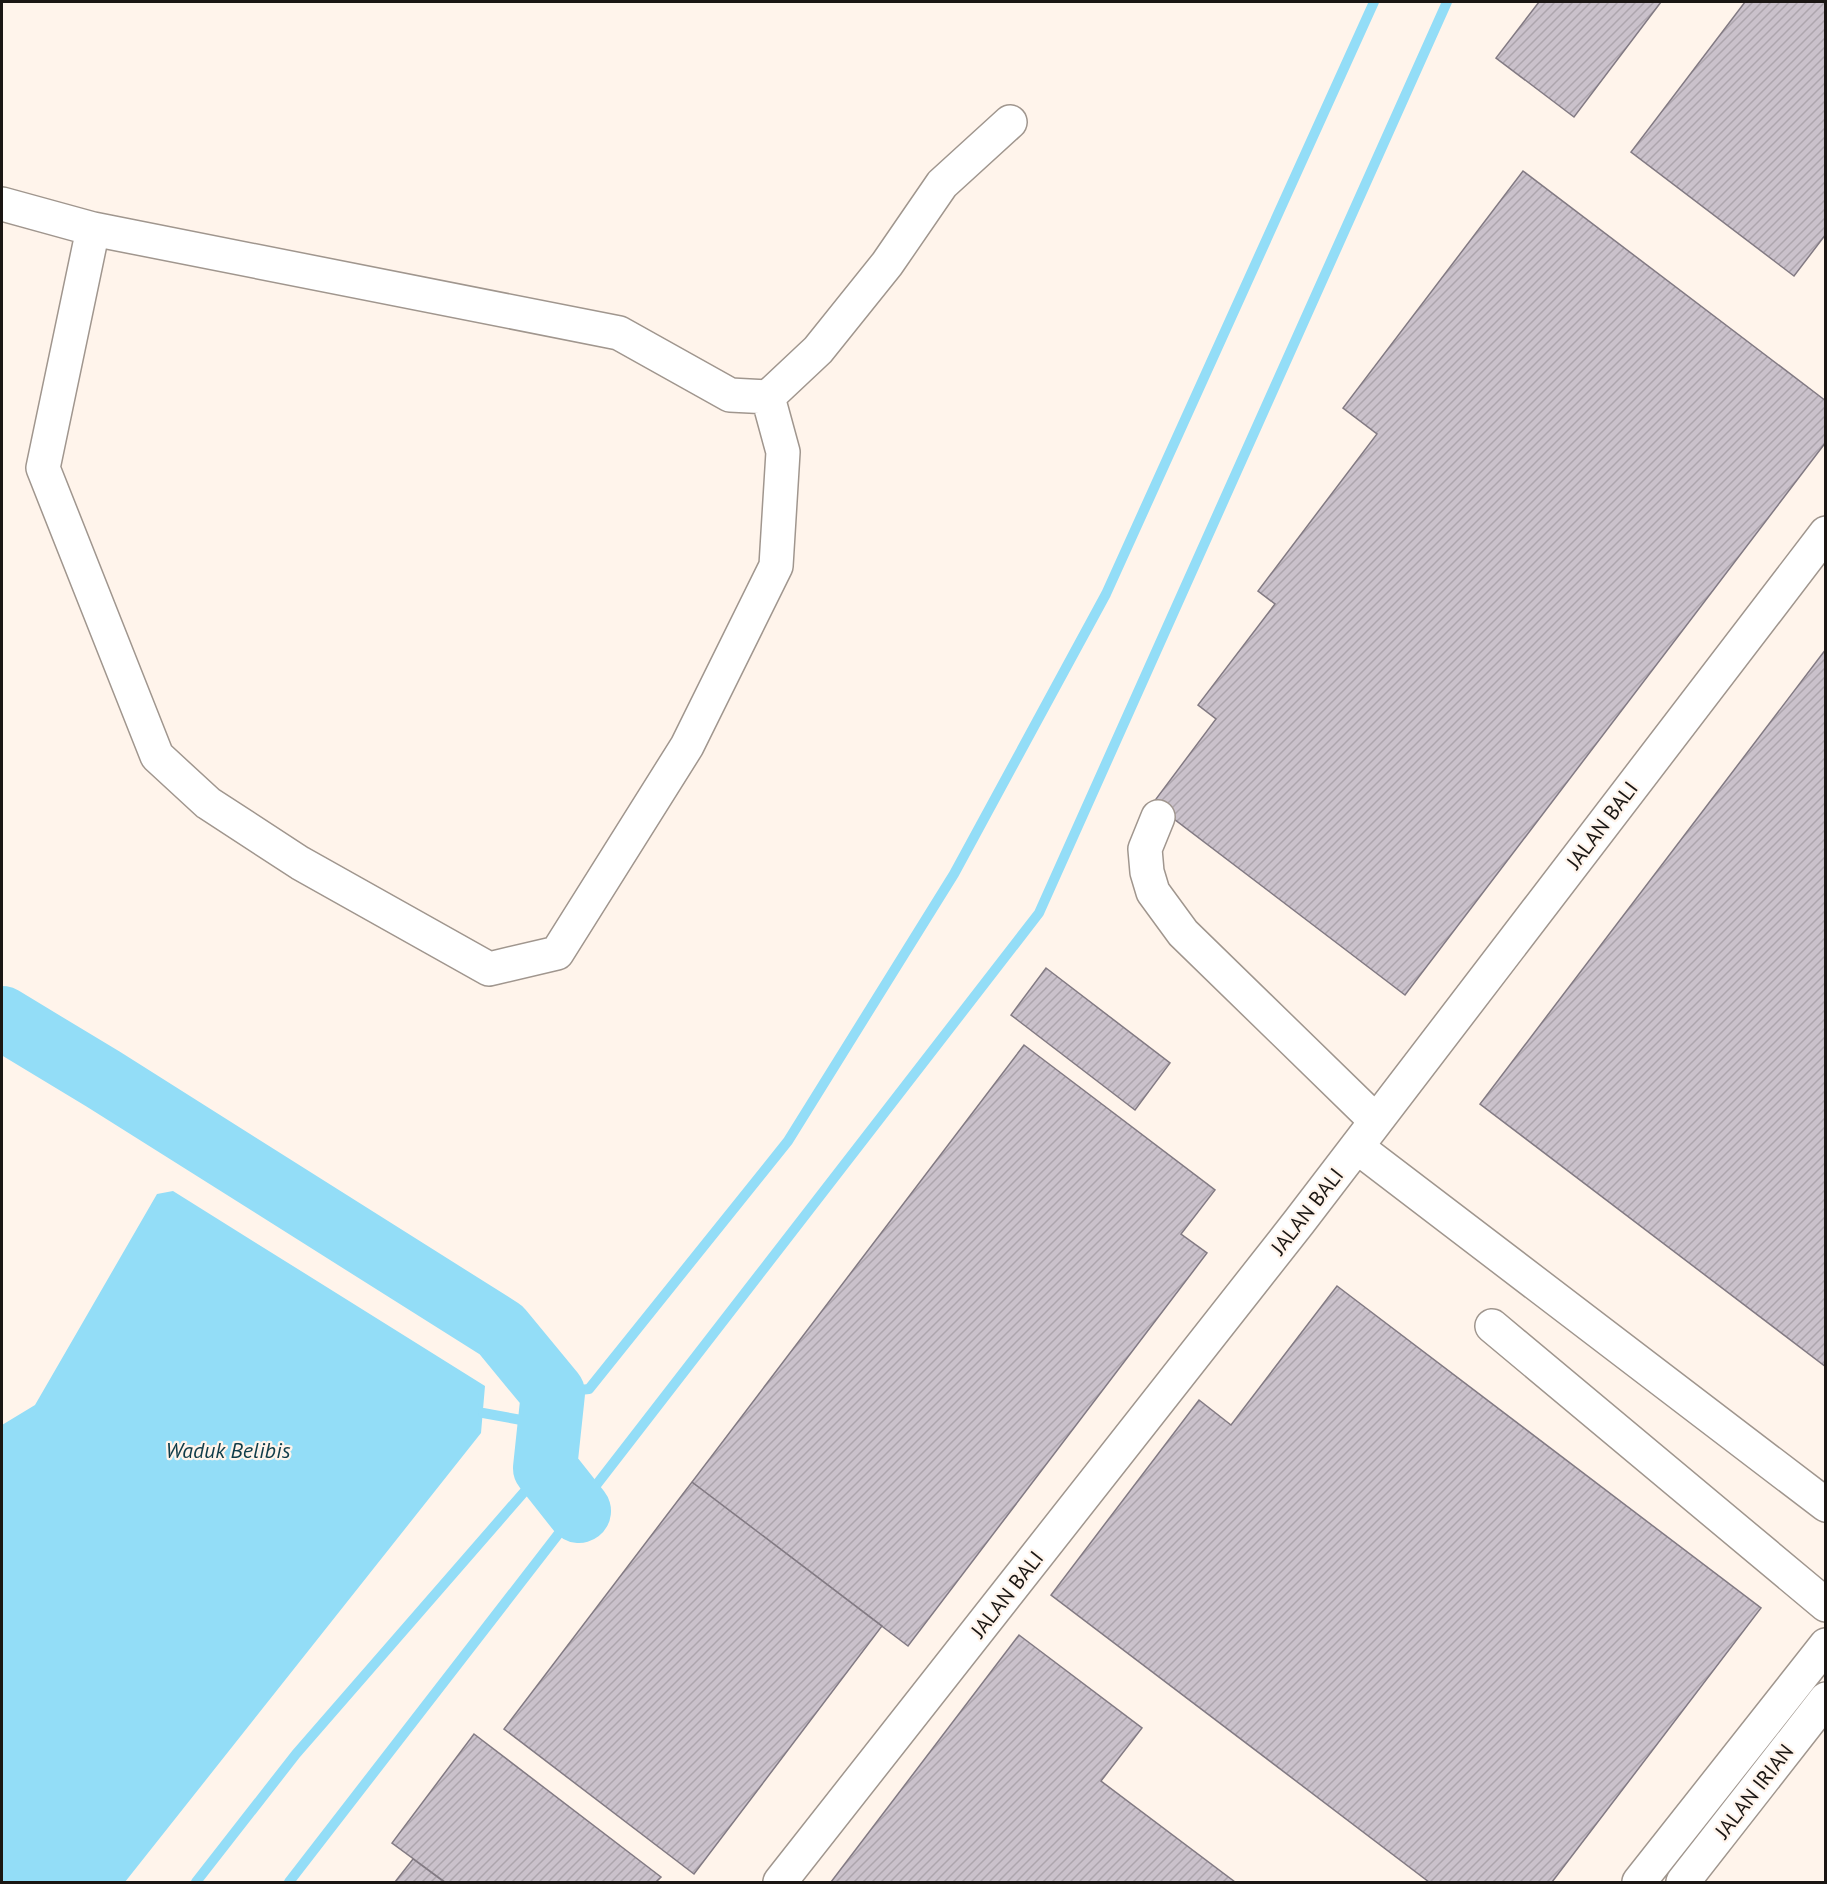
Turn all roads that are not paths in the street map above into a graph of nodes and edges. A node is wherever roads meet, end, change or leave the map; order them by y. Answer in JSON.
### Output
{"nodes":[{"id":1,"x":1010,"y":122,"type":"dead end"},
{"id":2,"x":2,"y":204,"type":"edge"},
{"id":3,"x":93,"y":229,"type":"junction"},
{"id":4,"x":768,"y":397,"type":"junction"},
{"id":5,"x":1826,"y":533,"type":"edge"},
{"id":6,"x":1158,"y":817,"type":"dead end"},
{"id":7,"x":1376,"y":1121,"type":"junction"},
{"id":8,"x":1357,"y":1147,"type":"junction"},
{"id":9,"x":1492,"y":1326,"type":"dead end"},
{"id":10,"x":1826,"y":1505,"type":"edge"},
{"id":11,"x":1826,"y":1605,"type":"edge"},
{"id":12,"x":1826,"y":1645,"type":"edge"},
{"id":13,"x":1826,"y":1699,"type":"edge"},
{"id":14,"x":780,"y":1882,"type":"edge"},
{"id":15,"x":1639,"y":1882,"type":"edge"},
{"id":16,"x":1683,"y":1882,"type":"edge"}],
"edges":[{"from":1,"to":4,"type":"lane"},
{"from":2,"to":3,"type":"lane"},
{"from":3,"to":4,"type":"lane"},
{"from":3,"to":4,"type":"lane"},
{"from":5,"to":7,"type":"lane","name":"JALAN BALI"},
{"from":6,"to":7,"type":"lane"},
{"from":7,"to":8,"type":"lane","name":"JALAN BALI"},
{"from":8,"to":10,"type":"lane"},
{"from":8,"to":14,"type":"lane","name":"JALAN BALI"},
{"from":9,"to":11,"type":"lane"},
{"from":12,"to":15,"type":"lane"},
{"from":13,"to":16,"type":"lane","name":"JALAN IRIAN"}]}
